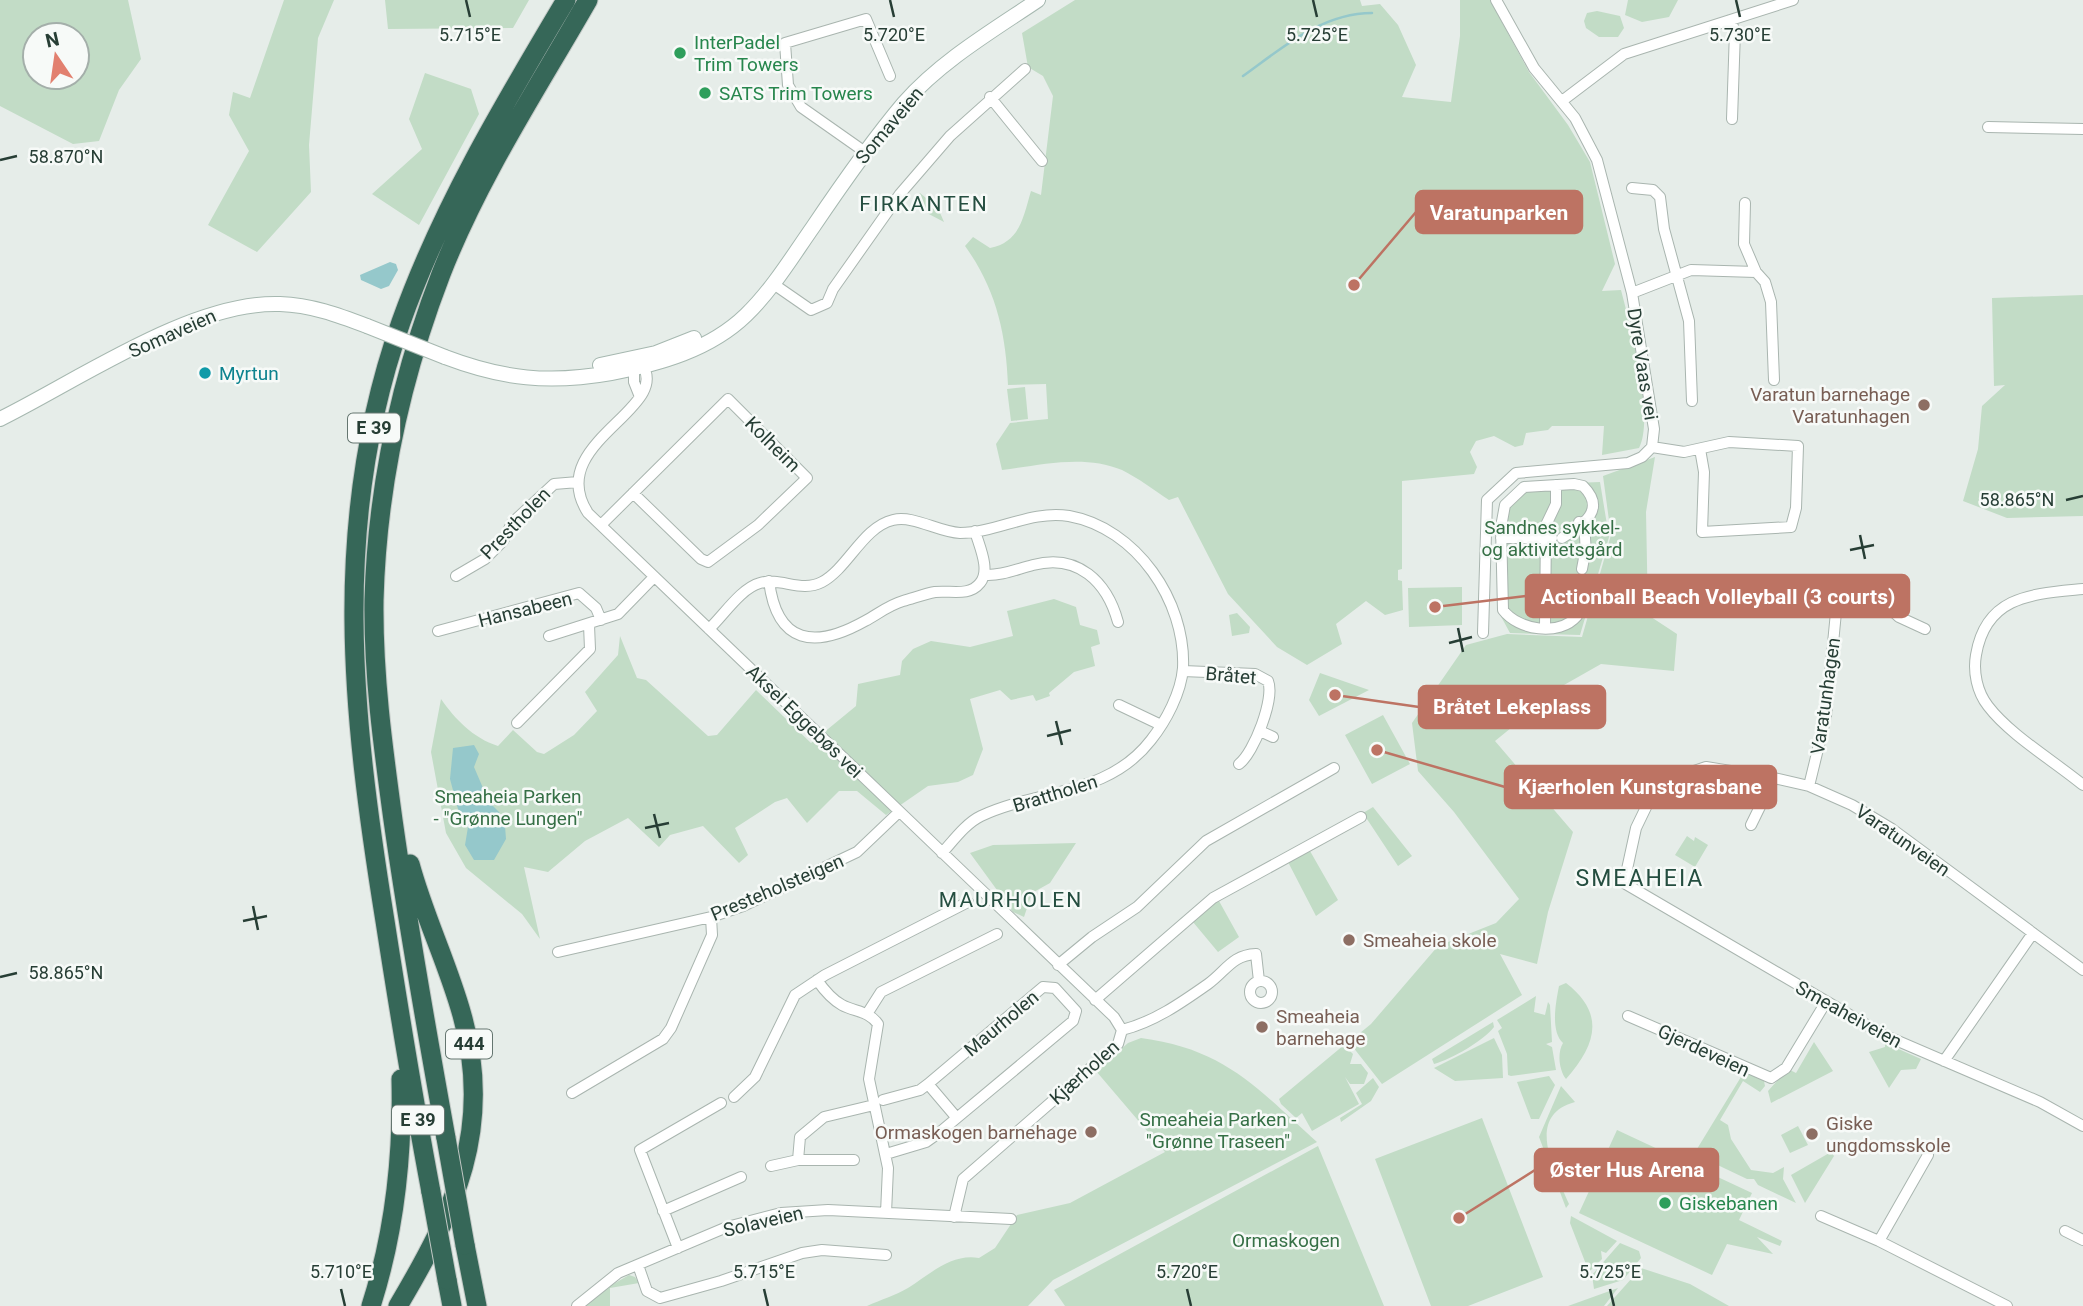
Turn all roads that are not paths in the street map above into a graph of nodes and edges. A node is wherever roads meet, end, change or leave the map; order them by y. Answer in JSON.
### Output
{"nodes":[{"id":1,"x":566,"y":0,"type":"edge"},
{"id":2,"x":588,"y":0,"type":"edge"},
{"id":3,"x":1038,"y":0,"type":"edge"},
{"id":4,"x":1496,"y":0,"type":"edge"},
{"id":5,"x":1793,"y":0,"type":"edge"},
{"id":6,"x":1730,"y":20,"type":"junction"},
{"id":7,"x":1025,"y":69,"type":"dead end"},
{"id":8,"x":890,"y":76,"type":"dead end"},
{"id":9,"x":990,"y":97,"type":"junction"},
{"id":10,"x":1562,"y":101,"type":"junction"},
{"id":11,"x":1732,"y":119,"type":"dead end"},
{"id":12,"x":1988,"y":127,"type":"dead end"},
{"id":13,"x":2083,"y":129,"type":"edge"},
{"id":14,"x":864,"y":152,"type":"junction"},
{"id":15,"x":1042,"y":161,"type":"dead end"},
{"id":16,"x":1632,"y":188,"type":"dead end"},
{"id":17,"x":1745,"y":203,"type":"dead end"},
{"id":18,"x":1755,"y":272,"type":"junction"},
{"id":19,"x":1677,"y":275,"type":"junction"},
{"id":20,"x":772,"y":283,"type":"junction"},
{"id":21,"x":1632,"y":293,"type":"junction"},
{"id":22,"x":637,"y":364,"type":"junction"},
{"id":23,"x":1774,"y":380,"type":"dead end"},
{"id":24,"x":1692,"y":401,"type":"dead end"},
{"id":25,"x":0,"y":419,"type":"edge"},
{"id":26,"x":1652,"y":447,"type":"junction"},
{"id":27,"x":1700,"y":449,"type":"junction"},
{"id":28,"x":578,"y":482,"type":"junction"},
{"id":29,"x":1556,"y":485,"type":"junction"},
{"id":30,"x":633,"y":493,"type":"junction"},
{"id":31,"x":1580,"y":524,"type":"junction"},
{"id":32,"x":601,"y":525,"type":"junction"},
{"id":33,"x":975,"y":531,"type":"junction"},
{"id":34,"x":1501,"y":538,"type":"junction"},
{"id":35,"x":1547,"y":542,"type":"junction"},
{"id":36,"x":985,"y":575,"type":"junction"},
{"id":37,"x":456,"y":576,"type":"dead end"},
{"id":38,"x":654,"y":577,"type":"junction"},
{"id":39,"x":769,"y":582,"type":"junction"},
{"id":40,"x":1547,"y":588,"type":"junction"},
{"id":41,"x":1578,"y":588,"type":"junction"},
{"id":42,"x":2083,"y":589,"type":"edge"},
{"id":43,"x":601,"y":620,"type":"junction"},
{"id":44,"x":1118,"y":622,"type":"dead end"},
{"id":45,"x":589,"y":625,"type":"junction"},
{"id":46,"x":1545,"y":627,"type":"junction"},
{"id":47,"x":709,"y":629,"type":"junction"},
{"id":48,"x":1925,"y":629,"type":"dead end"},
{"id":49,"x":438,"y":631,"type":"dead end"},
{"id":50,"x":1483,"y":633,"type":"dead end"},
{"id":51,"x":549,"y":636,"type":"dead end"},
{"id":52,"x":1183,"y":671,"type":"junction"},
{"id":53,"x":1119,"y":705,"type":"dead end"},
{"id":54,"x":517,"y":723,"type":"dead end"},
{"id":55,"x":1161,"y":725,"type":"junction"},
{"id":56,"x":1259,"y":731,"type":"junction"},
{"id":57,"x":1273,"y":737,"type":"dead end"},
{"id":58,"x":1239,"y":764,"type":"dead end"},
{"id":59,"x":1334,"y":768,"type":"dead end"},
{"id":60,"x":387,"y":778,"type":"junction"},
{"id":61,"x":1774,"y":778,"type":"junction"},
{"id":62,"x":2083,"y":785,"type":"edge"},
{"id":63,"x":1809,"y":786,"type":"junction"},
{"id":64,"x":899,"y":812,"type":"junction"},
{"id":65,"x":1362,"y":817,"type":"dead end"},
{"id":66,"x":1751,"y":825,"type":"dead end"},
{"id":67,"x":942,"y":853,"type":"junction"},
{"id":68,"x":1624,"y":883,"type":"joint"},
{"id":69,"x":968,"y":902,"type":"dead end"},
{"id":70,"x":711,"y":917,"type":"junction"},
{"id":71,"x":2033,"y":933,"type":"junction"},
{"id":72,"x":997,"y":934,"type":"dead end"},
{"id":73,"x":558,"y":953,"type":"dead end"},
{"id":74,"x":1058,"y":965,"type":"junction"},
{"id":75,"x":2083,"y":970,"type":"edge"},
{"id":76,"x":817,"y":980,"type":"junction"},
{"id":77,"x":1259,"y":981,"type":"dead end"},
{"id":78,"x":1095,"y":1000,"type":"junction"},
{"id":79,"x":1826,"y":1002,"type":"junction"},
{"id":80,"x":867,"y":1014,"type":"junction"},
{"id":81,"x":1628,"y":1016,"type":"dead end"},
{"id":82,"x":1122,"y":1030,"type":"junction"},
{"id":83,"x":405,"y":1047,"type":"junction"},
{"id":84,"x":1944,"y":1061,"type":"junction"},
{"id":85,"x":928,"y":1084,"type":"junction"},
{"id":86,"x":572,"y":1093,"type":"dead end"},
{"id":87,"x":734,"y":1097,"type":"dead end"},
{"id":88,"x":721,"y":1103,"type":"dead end"},
{"id":89,"x":878,"y":1103,"type":"junction"},
{"id":90,"x":956,"y":1118,"type":"junction"},
{"id":91,"x":2083,"y":1126,"type":"edge"},
{"id":92,"x":886,"y":1154,"type":"junction"},
{"id":93,"x":1928,"y":1155,"type":"dead end"},
{"id":94,"x":798,"y":1160,"type":"junction"},
{"id":95,"x":854,"y":1160,"type":"dead end"},
{"id":96,"x":771,"y":1166,"type":"dead end"},
{"id":97,"x":741,"y":1177,"type":"dead end"},
{"id":98,"x":663,"y":1211,"type":"junction"},
{"id":99,"x":886,"y":1213,"type":"junction"},
{"id":100,"x":1821,"y":1216,"type":"dead end"},
{"id":101,"x":954,"y":1217,"type":"junction"},
{"id":102,"x":1011,"y":1219,"type":"dead end"},
{"id":103,"x":2065,"y":1231,"type":"dead end"},
{"id":104,"x":2083,"y":1240,"type":"edge"},
{"id":105,"x":1880,"y":1241,"type":"junction"},
{"id":106,"x":678,"y":1248,"type":"junction"},
{"id":107,"x":886,"y":1255,"type":"dead end"},
{"id":108,"x":638,"y":1265,"type":"junction"},
{"id":109,"x":371,"y":1306,"type":"edge"},
{"id":110,"x":398,"y":1306,"type":"edge"},
{"id":111,"x":452,"y":1306,"type":"edge"},
{"id":112,"x":477,"y":1306,"type":"edge"},
{"id":113,"x":577,"y":1306,"type":"edge"},
{"id":114,"x":2007,"y":1306,"type":"edge"}],
"edges":[{"from":1,"to":83,"type":"highway","number":"E 39"},
{"from":2,"to":60,"type":"highway","number":"E 39"},
{"from":3,"to":14,"type":"main road","name":"Somaveien"},
{"from":4,"to":10,"type":"street","name":"Dyre Vaas vei"},
{"from":5,"to":6,"type":"street"},
{"from":6,"to":10,"type":"street"},
{"from":6,"to":11,"type":"street"},
{"from":7,"to":9,"type":"street"},
{"from":8,"to":14,"type":"street"},
{"from":9,"to":15,"type":"street"},
{"from":9,"to":20,"type":"street"},
{"from":10,"to":21,"type":"street","name":"Dyre Vaas vei"},
{"from":12,"to":13,"type":"street"},
{"from":14,"to":20,"type":"main road","name":"Somaveien"},
{"from":16,"to":19,"type":"street"},
{"from":17,"to":18,"type":"street"},
{"from":18,"to":19,"type":"street"},
{"from":18,"to":23,"type":"street"},
{"from":19,"to":21,"type":"street"},
{"from":19,"to":24,"type":"street"},
{"from":20,"to":22,"type":"main road","name":"Somaveien"},
{"from":21,"to":26,"type":"street","name":"Dyre Vaas vei"},
{"from":22,"to":25,"type":"main road","name":"Somaveien","bridge":true},
{"from":22,"to":28,"type":"street"},
{"from":26,"to":27,"type":"street"},
{"from":26,"to":50,"type":"street","name":"Dyre Vaas vei"},
{"from":27,"to":27,"type":"street"},
{"from":28,"to":32,"type":"street","name":"Aksel Eggebøs vei"},
{"from":28,"to":37,"type":"street","name":"Prestholen"},
{"from":29,"to":31,"type":"street"},
{"from":29,"to":34,"type":"street"},
{"from":29,"to":35,"type":"street"},
{"from":30,"to":30,"type":"street","name":"Kolheim"},
{"from":30,"to":32,"type":"street","name":"Kolheim"},
{"from":31,"to":35,"type":"street"},
{"from":31,"to":41,"type":"street"},
{"from":32,"to":38,"type":"street","name":"Aksel Eggebøs vei"},
{"from":33,"to":36,"type":"street"},
{"from":33,"to":39,"type":"street"},
{"from":33,"to":52,"type":"street","name":"Brattholen"},
{"from":34,"to":35,"type":"street"},
{"from":34,"to":46,"type":"street"},
{"from":35,"to":40,"type":"street"},
{"from":36,"to":39,"type":"street"},
{"from":36,"to":44,"type":"street"},
{"from":38,"to":43,"type":"street","name":"Hansabeen"},
{"from":38,"to":47,"type":"street","name":"Aksel Eggebøs vei"},
{"from":39,"to":47,"type":"street"},
{"from":40,"to":41,"type":"street"},
{"from":40,"to":46,"type":"street"},
{"from":41,"to":46,"type":"street"},
{"from":42,"to":62,"type":"street"},
{"from":43,"to":45,"type":"street","name":"Hansabeen"},
{"from":43,"to":49,"type":"street","name":"Hansabeen"},
{"from":45,"to":51,"type":"street","name":"Hansabeen"},
{"from":45,"to":54,"type":"street","name":"Hansabeen"},
{"from":47,"to":64,"type":"street","name":"Aksel Eggebøs vei"},
{"from":48,"to":63,"type":"street","name":"Varatunhagen"},
{"from":52,"to":55,"type":"street","name":"Brattholen"},
{"from":52,"to":56,"type":"street","name":"Bråtet"},
{"from":53,"to":55,"type":"street"},
{"from":55,"to":67,"type":"street","name":"Brattholen"},
{"from":56,"to":57,"type":"street"},
{"from":56,"to":58,"type":"street","name":"Bråtet"},
{"from":59,"to":74,"type":"street"},
{"from":60,"to":110,"type":"highway","number":"444"},
{"from":60,"to":112,"type":"highway","number":"E 39","bridge":true},
{"from":61,"to":63,"type":"street","name":"Varatunveien"},
{"from":61,"to":66,"type":"street"},
{"from":61,"to":68,"type":"street","name":"Varatunveien"},
{"from":63,"to":71,"type":"street","name":"Varatunveien"},
{"from":64,"to":67,"type":"street","name":"Aksel Eggebøs vei"},
{"from":64,"to":70,"type":"street","name":"Presteholsteigen"},
{"from":65,"to":78,"type":"street"},
{"from":67,"to":74,"type":"street","name":"Aksel Eggebøs vei"},
{"from":68,"to":79,"type":"street","name":"Smeaheiveien"},
{"from":69,"to":76,"type":"street"},
{"from":70,"to":73,"type":"street","name":"Presteholsteigen"},
{"from":70,"to":86,"type":"street"},
{"from":71,"to":75,"type":"street","name":"Varatunveien"},
{"from":71,"to":84,"type":"street"},
{"from":72,"to":80,"type":"street"},
{"from":74,"to":78,"type":"street","name":"Aksel Eggebøs vei"},
{"from":76,"to":80,"type":"street"},
{"from":76,"to":87,"type":"street"},
{"from":77,"to":82,"type":"street","name":"Kjærholen"},
{"from":78,"to":82,"type":"street","name":"Aksel Eggebøs vei"},
{"from":79,"to":81,"type":"street","name":"Gjerdeveien"},
{"from":79,"to":84,"type":"street","name":"Smeaheiveien"},
{"from":80,"to":89,"type":"street"},
{"from":82,"to":101,"type":"street","name":"Kjærholen"},
{"from":83,"to":109,"type":"highway"},
{"from":83,"to":111,"type":"highway","number":"E 39","bridge":true},
{"from":84,"to":91,"type":"street","name":"Smeaheiveien"},
{"from":85,"to":89,"type":"street","name":"Maurholen"},
{"from":85,"to":90,"type":"street"},
{"from":85,"to":90,"type":"street","name":"Maurholen"},
{"from":88,"to":98,"type":"street"},
{"from":89,"to":92,"type":"street"},
{"from":89,"to":94,"type":"street","name":"Maurholen"},
{"from":90,"to":92,"type":"street","name":"Maurholen"},
{"from":92,"to":99,"type":"street"},
{"from":93,"to":105,"type":"street"},
{"from":94,"to":95,"type":"street"},
{"from":94,"to":96,"type":"street"},
{"from":97,"to":98,"type":"street"},
{"from":98,"to":106,"type":"street"},
{"from":99,"to":101,"type":"street","name":"Solaveien"},
{"from":99,"to":106,"type":"street","name":"Solaveien"},
{"from":100,"to":105,"type":"street"},
{"from":101,"to":102,"type":"street","name":"Solaveien"},
{"from":103,"to":104,"type":"street"},
{"from":105,"to":114,"type":"street"},
{"from":106,"to":108,"type":"street","name":"Solaveien"},
{"from":107,"to":108,"type":"street"},
{"from":108,"to":113,"type":"street","name":"Solaveien"}]}
